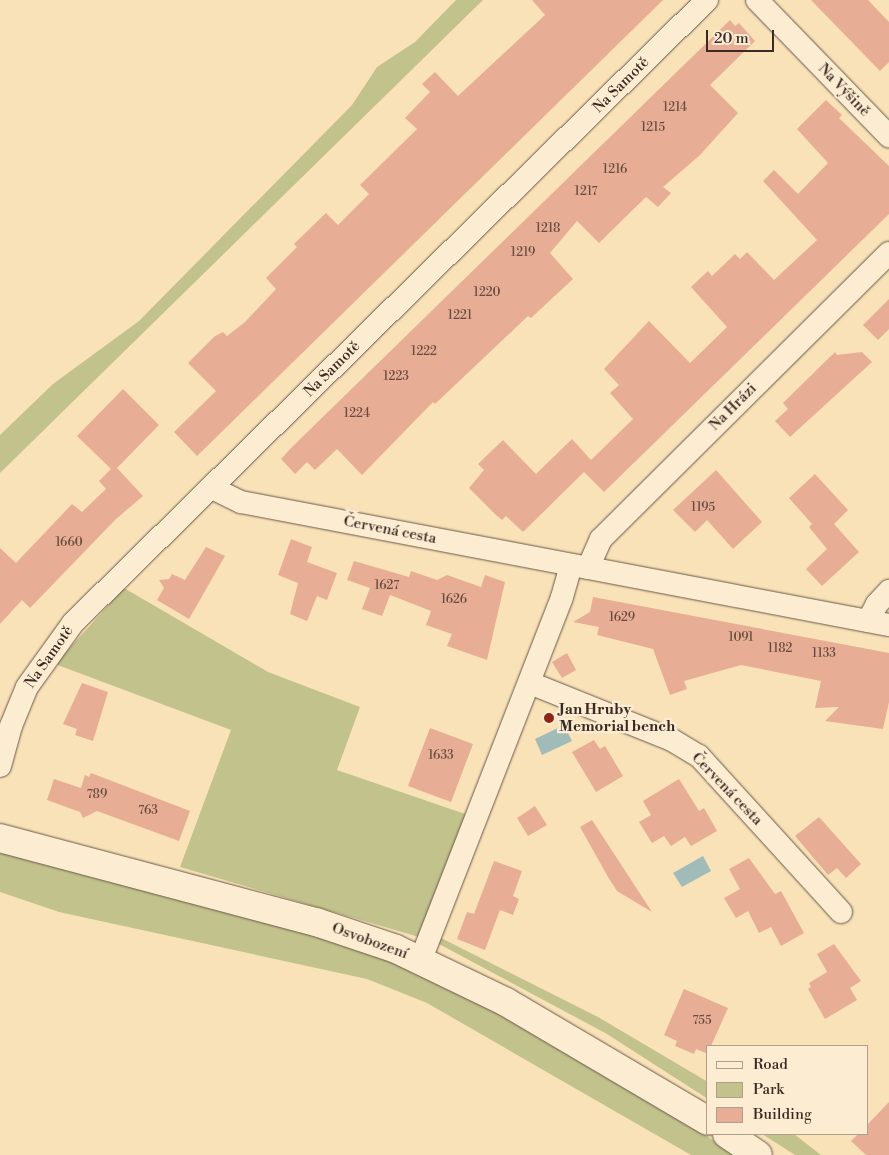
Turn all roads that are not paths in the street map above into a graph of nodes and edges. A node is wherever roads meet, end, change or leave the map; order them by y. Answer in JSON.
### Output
{"nodes":[{"id":1,"x":707,"y":0,"type":"edge"},
{"id":2,"x":757,"y":0,"type":"edge"},
{"id":3,"x":889,"y":136,"type":"edge"},
{"id":4,"x":889,"y":253,"type":"edge"},
{"id":5,"x":212,"y":488,"type":"junction"},
{"id":6,"x":580,"y":566,"type":"junction"},
{"id":7,"x":889,"y":591,"type":"edge"},
{"id":8,"x":879,"y":623,"type":"edge"},
{"id":9,"x":530,"y":683,"type":"junction"},
{"id":10,"x":0,"y":766,"type":"edge"},
{"id":11,"x":0,"y":838,"type":"edge"},
{"id":12,"x":841,"y":912,"type":"dead end"},
{"id":13,"x":420,"y":959,"type":"junction"},
{"id":14,"x":706,"y":1120,"type":"edge"},
{"id":15,"x":728,"y":1135,"type":"edge"},
{"id":16,"x":758,"y":1155,"type":"edge"}],
"edges":[{"from":1,"to":5,"type":"street","name":"Na Samotě"},
{"from":2,"to":3,"type":"street","name":"Na Výšině"},
{"from":4,"to":6,"type":"street","name":"Na Hrázi"},
{"from":5,"to":6,"type":"street","name":"Červená cesta"},
{"from":5,"to":10,"type":"street","name":"Na Samotě"},
{"from":6,"to":8,"type":"street","name":"Červená cesta"},
{"from":6,"to":9,"type":"street"},
{"from":7,"to":8,"type":"street"},
{"from":9,"to":12,"type":"street","name":"Červená cesta"},
{"from":9,"to":13,"type":"street"},
{"from":11,"to":13,"type":"main road","name":"Osvobození"},
{"from":13,"to":14,"type":"main road","name":"Osvobození"},
{"from":15,"to":16,"type":"main road"}]}
